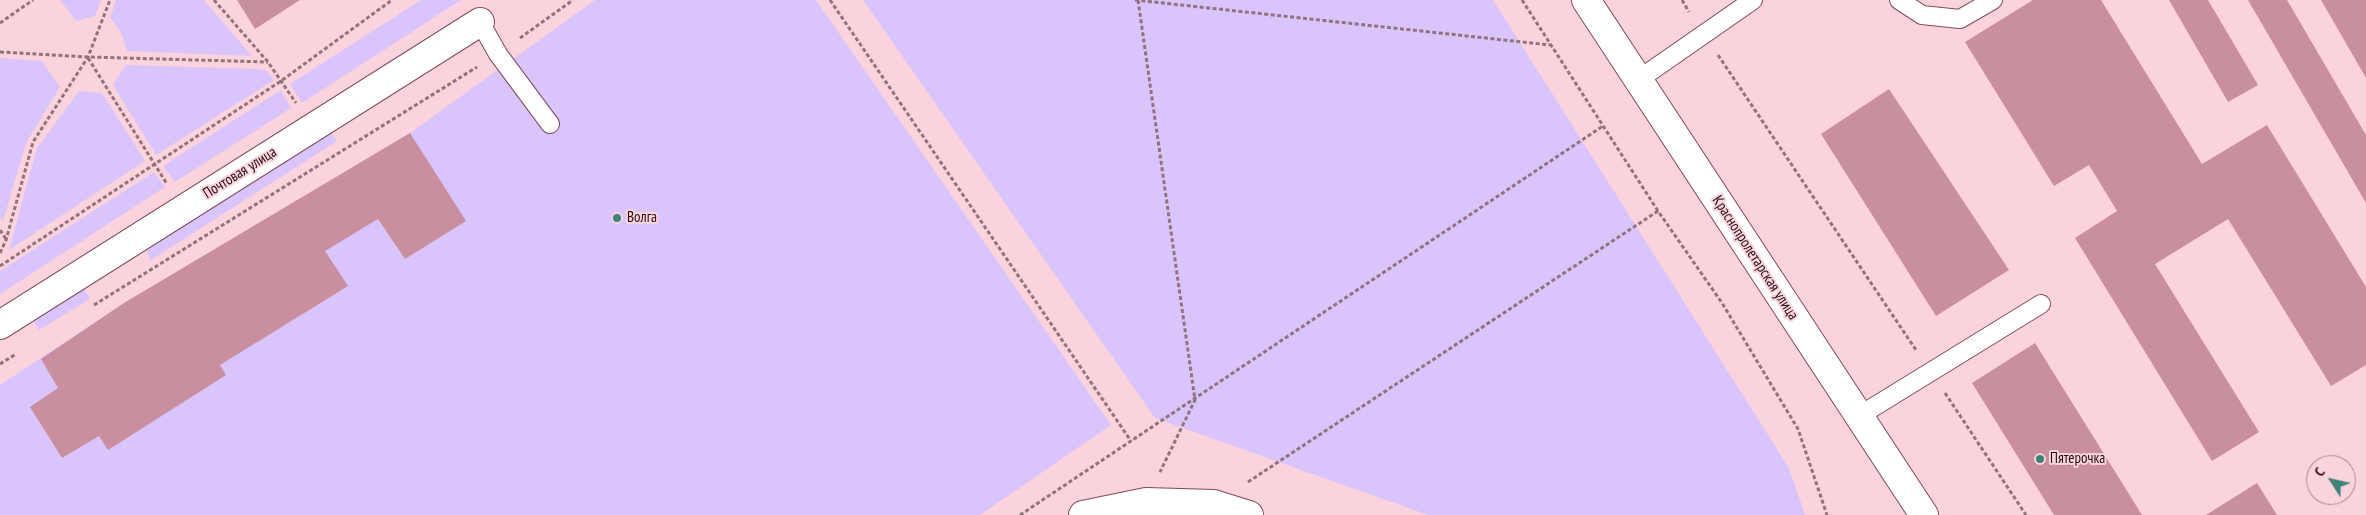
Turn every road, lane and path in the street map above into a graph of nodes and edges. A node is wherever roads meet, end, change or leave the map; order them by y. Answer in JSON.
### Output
{"nodes":[{"id":1,"x":33,"y":0,"type":"edge"},
{"id":2,"x":110,"y":0,"type":"edge"},
{"id":3,"x":214,"y":0,"type":"edge"},
{"id":4,"x":392,"y":0,"type":"edge"},
{"id":5,"x":573,"y":0,"type":"edge"},
{"id":6,"x":830,"y":0,"type":"edge"},
{"id":7,"x":1137,"y":0,"type":"edge"},
{"id":8,"x":1522,"y":0,"type":"edge"},
{"id":9,"x":1586,"y":0,"type":"edge"},
{"id":10,"x":1682,"y":0,"type":"edge"},
{"id":11,"x":1753,"y":0,"type":"edge"},
{"id":12,"x":1899,"y":0,"type":"edge"},
{"id":13,"x":1993,"y":0,"type":"edge"},
{"id":14,"x":480,"y":22,"type":"joint"},
{"id":15,"x":0,"y":23,"type":"edge"},
{"id":16,"x":1704,"y":34,"type":"junction"},
{"id":17,"x":1551,"y":45,"type":"junction"},
{"id":18,"x":0,"y":52,"type":"edge"},
{"id":19,"x":498,"y":54,"type":"junction"},
{"id":20,"x":88,"y":57,"type":"junction"},
{"id":21,"x":268,"y":62,"type":"junction"},
{"id":22,"x":1638,"y":80,"type":"junction"},
{"id":23,"x":281,"y":81,"type":"junction"},
{"id":24,"x":550,"y":124,"type":"dead end"},
{"id":25,"x":1604,"y":126,"type":"junction"},
{"id":26,"x":312,"y":128,"type":"junction"},
{"id":27,"x":154,"y":163,"type":"junction"},
{"id":28,"x":184,"y":209,"type":"junction"},
{"id":29,"x":1658,"y":211,"type":"junction"},
{"id":30,"x":0,"y":230,"type":"edge"},
{"id":31,"x":6,"y":240,"type":"junction"},
{"id":32,"x":0,"y":253,"type":"edge"},
{"id":33,"x":0,"y":266,"type":"edge"},
{"id":34,"x":2041,"y":304,"type":"dead end"},
{"id":35,"x":93,"y":306,"type":"dead end"},
{"id":36,"x":0,"y":325,"type":"edge"},
{"id":37,"x":17,"y":353,"type":"dead end"},
{"id":38,"x":0,"y":364,"type":"edge"},
{"id":39,"x":1932,"y":373,"type":"junction"},
{"id":40,"x":1195,"y":400,"type":"junction"},
{"id":41,"x":1860,"y":416,"type":"junction"},
{"id":42,"x":1131,"y":441,"type":"junction"},
{"id":43,"x":1146,"y":502,"type":"junction"},
{"id":44,"x":1214,"y":504,"type":"junction"},
{"id":45,"x":1020,"y":515,"type":"edge"},
{"id":46,"x":1083,"y":515,"type":"edge"},
{"id":47,"x":1248,"y":515,"type":"edge"},
{"id":48,"x":1827,"y":515,"type":"edge"},
{"id":49,"x":1924,"y":515,"type":"edge"},
{"id":50,"x":2026,"y":515,"type":"edge"}],
"edges":[{"from":1,"to":15,"type":"path"},
{"from":2,"to":20,"type":"path"},
{"from":3,"to":21,"type":"path"},
{"from":4,"to":23,"type":"path"},
{"from":5,"to":19,"type":"path"},
{"from":6,"to":42,"type":"path"},
{"from":7,"to":17,"type":"path"},
{"from":7,"to":40,"type":"path"},
{"from":8,"to":17,"type":"path"},
{"from":9,"to":22,"type":"street","name":"Краснопролетарская улица"},
{"from":10,"to":16,"type":"path"},
{"from":11,"to":16,"type":"lane"},
{"from":12,"to":13,"type":"lane"},
{"from":14,"to":19,"type":"lane"},
{"from":14,"to":26,"type":"street","name":"Почтовая улица"},
{"from":16,"to":22,"type":"lane"},
{"from":16,"to":39,"type":"path"},
{"from":17,"to":25,"type":"path"},
{"from":18,"to":20,"type":"path"},
{"from":19,"to":24,"type":"lane"},
{"from":19,"to":35,"type":"path"},
{"from":20,"to":21,"type":"path"},
{"from":20,"to":27,"type":"path"},
{"from":20,"to":31,"type":"path"},
{"from":21,"to":23,"type":"path"},
{"from":22,"to":41,"type":"street","name":"Краснопролетарская улица"},
{"from":23,"to":26,"type":"path"},
{"from":23,"to":27,"type":"path"},
{"from":25,"to":29,"type":"path"},
{"from":25,"to":40,"type":"path"},
{"from":26,"to":28,"type":"street","name":"Почтовая улица"},
{"from":27,"to":28,"type":"path"},
{"from":27,"to":33,"type":"path"},
{"from":28,"to":36,"type":"street","name":"Почтовая улица"},
{"from":29,"to":44,"type":"path"},
{"from":29,"to":48,"type":"path"},
{"from":30,"to":31,"type":"path"},
{"from":31,"to":32,"type":"path"},
{"from":34,"to":39,"type":"lane"},
{"from":37,"to":38,"type":"path"},
{"from":39,"to":41,"type":"lane"},
{"from":39,"to":50,"type":"path"},
{"from":40,"to":42,"type":"path"},
{"from":40,"to":43,"type":"path"},
{"from":41,"to":49,"type":"street","name":"Краснопролетарская улица"},
{"from":42,"to":45,"type":"path"},
{"from":43,"to":44,"type":"street"},
{"from":43,"to":46,"type":"street"},
{"from":44,"to":47,"type":"street"}]}
